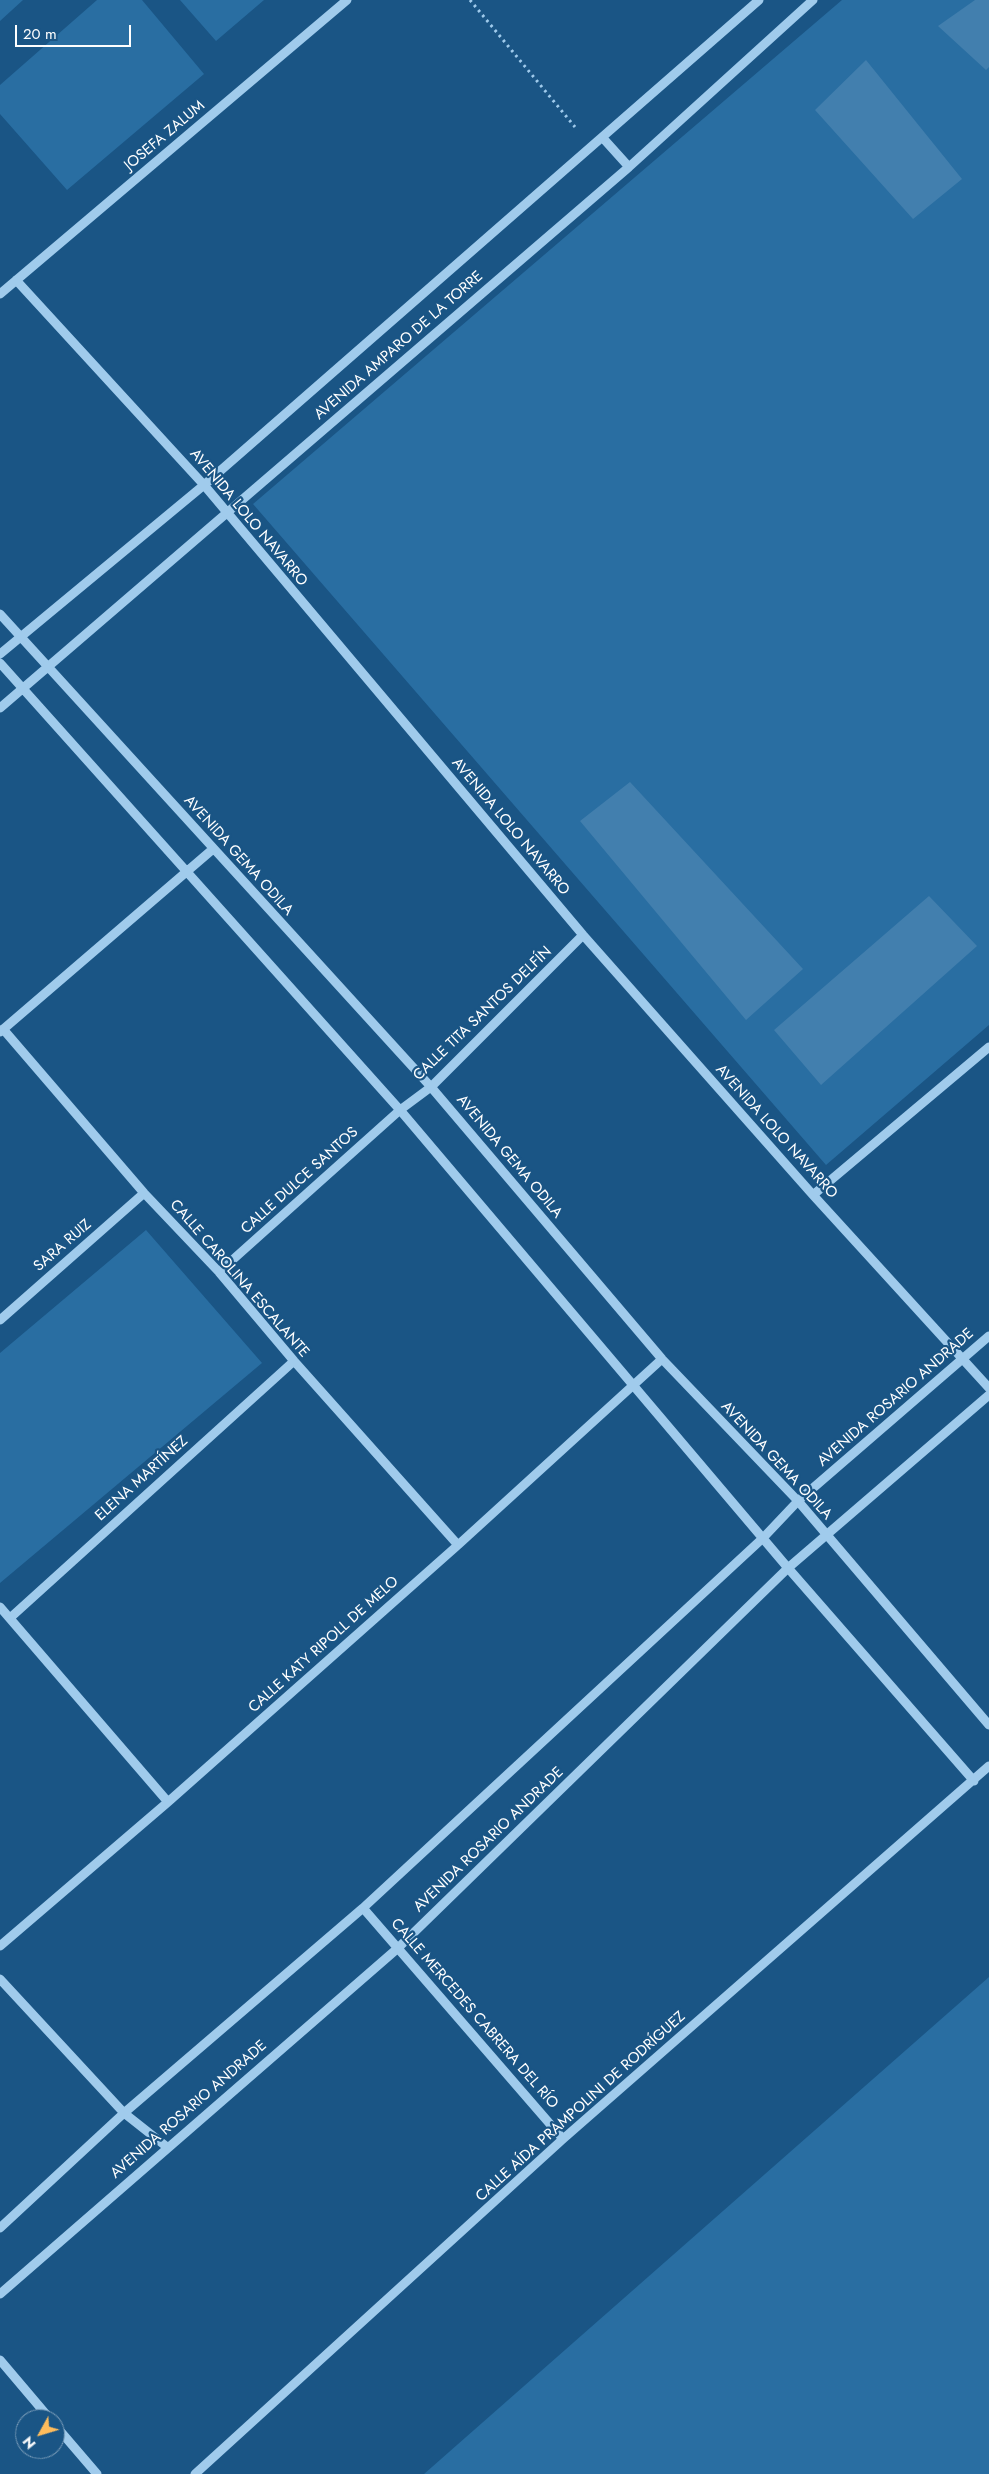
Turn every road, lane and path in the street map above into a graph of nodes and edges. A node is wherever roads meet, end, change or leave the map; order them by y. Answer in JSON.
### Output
{"nodes":[{"id":1,"x":347,"y":0,"type":"edge"},
{"id":2,"x":470,"y":0,"type":"edge"},
{"id":3,"x":759,"y":0,"type":"edge"},
{"id":4,"x":813,"y":0,"type":"edge"},
{"id":5,"x":602,"y":137,"type":"junction"},
{"id":6,"x":591,"y":147,"type":"junction"},
{"id":7,"x":629,"y":167,"type":"junction"},
{"id":8,"x":16,"y":280,"type":"junction"},
{"id":9,"x":0,"y":294,"type":"edge"},
{"id":10,"x":204,"y":485,"type":"junction"},
{"id":11,"x":226,"y":512,"type":"junction"},
{"id":12,"x":0,"y":614,"type":"edge"},
{"id":13,"x":21,"y":636,"type":"junction"},
{"id":14,"x":0,"y":654,"type":"edge"},
{"id":15,"x":0,"y":663,"type":"edge"},
{"id":16,"x":48,"y":668,"type":"junction"},
{"id":17,"x":22,"y":689,"type":"junction"},
{"id":18,"x":0,"y":708,"type":"edge"},
{"id":19,"x":214,"y":849,"type":"junction"},
{"id":20,"x":188,"y":872,"type":"junction"},
{"id":21,"x":583,"y":935,"type":"junction"},
{"id":22,"x":2,"y":1031,"type":"edge"},
{"id":23,"x":989,"y":1047,"type":"edge"},
{"id":24,"x":431,"y":1087,"type":"junction"},
{"id":25,"x":400,"y":1110,"type":"junction"},
{"id":26,"x":144,"y":1193,"type":"junction"},
{"id":27,"x":813,"y":1195,"type":"junction"},
{"id":28,"x":219,"y":1272,"type":"junction"},
{"id":29,"x":0,"y":1320,"type":"edge"},
{"id":30,"x":989,"y":1336,"type":"edge"},
{"id":31,"x":963,"y":1358,"type":"junction"},
{"id":32,"x":662,"y":1359,"type":"junction"},
{"id":33,"x":294,"y":1362,"type":"junction"},
{"id":34,"x":632,"y":1386,"type":"junction"},
{"id":35,"x":989,"y":1388,"type":"edge"},
{"id":36,"x":989,"y":1395,"type":"edge"},
{"id":37,"x":798,"y":1502,"type":"junction"},
{"id":38,"x":826,"y":1536,"type":"junction"},
{"id":39,"x":763,"y":1538,"type":"junction"},
{"id":40,"x":458,"y":1545,"type":"junction"},
{"id":41,"x":788,"y":1568,"type":"junction"},
{"id":42,"x":0,"y":1607,"type":"edge"},
{"id":43,"x":10,"y":1618,"type":"junction"},
{"id":44,"x":989,"y":1725,"type":"edge"},
{"id":45,"x":989,"y":1766,"type":"edge"},
{"id":46,"x":974,"y":1781,"type":"junction"},
{"id":47,"x":168,"y":1802,"type":"junction"},
{"id":48,"x":363,"y":1908,"type":"junction"},
{"id":49,"x":0,"y":1946,"type":"edge"},
{"id":50,"x":398,"y":1948,"type":"junction"},
{"id":51,"x":0,"y":1979,"type":"edge"},
{"id":52,"x":124,"y":2113,"type":"junction"},
{"id":53,"x":563,"y":2139,"type":"junction"},
{"id":54,"x":167,"y":2147,"type":"junction"},
{"id":55,"x":0,"y":2228,"type":"edge"},
{"id":56,"x":0,"y":2294,"type":"edge"},
{"id":57,"x":0,"y":2360,"type":"edge"},
{"id":58,"x":42,"y":2409,"type":"edge"},
{"id":59,"x":65,"y":2437,"type":"edge"},
{"id":60,"x":97,"y":2474,"type":"edge"},
{"id":61,"x":195,"y":2474,"type":"edge"}],
"edges":[{"from":1,"to":8,"type":"street","name":"JOSEFA ZALUM"},
{"from":2,"to":6,"type":"path"},
{"from":3,"to":5,"type":"street","name":"AVENIDA AMPARO DE LA TORRE"},
{"from":4,"to":7,"type":"street","name":"AVENIDA AMPARO DE LA TORRE"},
{"from":5,"to":6,"type":"street","name":"AVENIDA AMPARO DE LA TORRE"},
{"from":5,"to":7,"type":"street"},
{"from":6,"to":10,"type":"street","name":"AVENIDA AMPARO DE LA TORRE"},
{"from":7,"to":11,"type":"street","name":"AVENIDA AMPARO DE LA TORRE"},
{"from":8,"to":9,"type":"street","name":"JOSEFA ZALUM"},
{"from":8,"to":10,"type":"street","name":"AVENIDA LOLO NAVARRO"},
{"from":10,"to":11,"type":"street","name":"AVENIDA LOLO NAVARRO"},
{"from":10,"to":13,"type":"street","name":"AVENIDA AMPARO DE LA TORRE"},
{"from":11,"to":16,"type":"street","name":"AVENIDA AMPARO DE LA TORRE"},
{"from":11,"to":21,"type":"street","name":"AVENIDA LOLO NAVARRO"},
{"from":12,"to":13,"type":"street","name":"AVENIDA GEMA ODILA"},
{"from":13,"to":14,"type":"street","name":"AVENIDA AMPARO DE LA TORRE"},
{"from":13,"to":16,"type":"street","name":"AVENIDA GEMA ODILA"},
{"from":15,"to":17,"type":"street"},
{"from":16,"to":17,"type":"street","name":"AVENIDA AMPARO DE LA TORRE"},
{"from":16,"to":19,"type":"street","name":"AVENIDA GEMA ODILA"},
{"from":17,"to":18,"type":"street","name":"AVENIDA AMPARO DE LA TORRE"},
{"from":17,"to":20,"type":"street"},
{"from":19,"to":20,"type":"street"},
{"from":19,"to":24,"type":"street","name":"AVENIDA GEMA ODILA"},
{"from":20,"to":22,"type":"street"},
{"from":20,"to":25,"type":"street"},
{"from":21,"to":24,"type":"street","name":"CALLE TITA SANTOS DELFÍN"},
{"from":21,"to":27,"type":"street","name":"AVENIDA LOLO NAVARRO"},
{"from":22,"to":26,"type":"street","name":"CALLE CAROLINA ESCALANTE"},
{"from":23,"to":27,"type":"street"},
{"from":24,"to":25,"type":"street","name":"CALLE TITA SANTOS DELFÍN"},
{"from":24,"to":32,"type":"street","name":"AVENIDA GEMA ODILA"},
{"from":25,"to":28,"type":"street","name":"CALLE DULCE SANTOS"},
{"from":25,"to":34,"type":"street"},
{"from":26,"to":28,"type":"street","name":"CALLE CAROLINA ESCALANTE"},
{"from":26,"to":29,"type":"street","name":"SARA RUIZ"},
{"from":27,"to":31,"type":"street","name":"AVENIDA LOLO NAVARRO"},
{"from":28,"to":33,"type":"street","name":"CALLE CAROLINA ESCALANTE"},
{"from":30,"to":31,"type":"street","name":"AVENIDA ROSARIO ANDRADE"},
{"from":31,"to":35,"type":"street","name":"AVENIDA LOLO NAVARRO"},
{"from":31,"to":37,"type":"street","name":"AVENIDA ROSARIO ANDRADE"},
{"from":32,"to":34,"type":"street","name":"CALLE KATY RIPOLL DE MELO"},
{"from":32,"to":37,"type":"street","name":"AVENIDA GEMA ODILA"},
{"from":33,"to":40,"type":"street","name":"CALLE CAROLINA ESCALANTE"},
{"from":33,"to":43,"type":"street","name":"ELENA MARTÍNEZ"},
{"from":34,"to":39,"type":"street"},
{"from":34,"to":40,"type":"street","name":"CALLE KATY RIPOLL DE MELO"},
{"from":36,"to":38,"type":"street","name":"AVENIDA ROSARIO ANDRADE"},
{"from":37,"to":38,"type":"street","name":"AVENIDA GEMA ODILA"},
{"from":37,"to":39,"type":"street","name":"AVENIDA ROSARIO ANDRADE"},
{"from":38,"to":41,"type":"street","name":"AVENIDA ROSARIO ANDRADE"},
{"from":38,"to":44,"type":"street","name":"AVENIDA GEMA ODILA"},
{"from":39,"to":41,"type":"street"},
{"from":39,"to":48,"type":"street","name":"AVENIDA ROSARIO ANDRADE"},
{"from":40,"to":47,"type":"street","name":"CALLE KATY RIPOLL DE MELO"},
{"from":41,"to":46,"type":"street"},
{"from":41,"to":50,"type":"street","name":"AVENIDA ROSARIO ANDRADE"},
{"from":42,"to":43,"type":"street"},
{"from":43,"to":47,"type":"street"},
{"from":45,"to":46,"type":"street","name":"CALLE AÍDA PRAMPOLINI DE RODRÍGUEZ"},
{"from":46,"to":53,"type":"street","name":"CALLE AÍDA PRAMPOLINI DE RODRÍGUEZ"},
{"from":47,"to":49,"type":"street","name":"CALLE KATY RIPOLL DE MELO"},
{"from":48,"to":50,"type":"street","name":"CALLE MERCEDES CABRERA DEL RÍO"},
{"from":48,"to":52,"type":"street","name":"AVENIDA ROSARIO ANDRADE"},
{"from":50,"to":53,"type":"street","name":"CALLE MERCEDES CABRERA DEL RÍO"},
{"from":50,"to":54,"type":"street","name":"AVENIDA ROSARIO ANDRADE"},
{"from":51,"to":52,"type":"street"},
{"from":52,"to":54,"type":"street"},
{"from":52,"to":55,"type":"street","name":"AVENIDA ROSARIO ANDRADE"},
{"from":53,"to":61,"type":"street","name":"CALLE AÍDA PRAMPOLINI DE RODRÍGUEZ"},
{"from":54,"to":56,"type":"street","name":"AVENIDA ROSARIO ANDRADE"},
{"from":57,"to":58,"type":"street"},
{"from":59,"to":60,"type":"street"}]}
